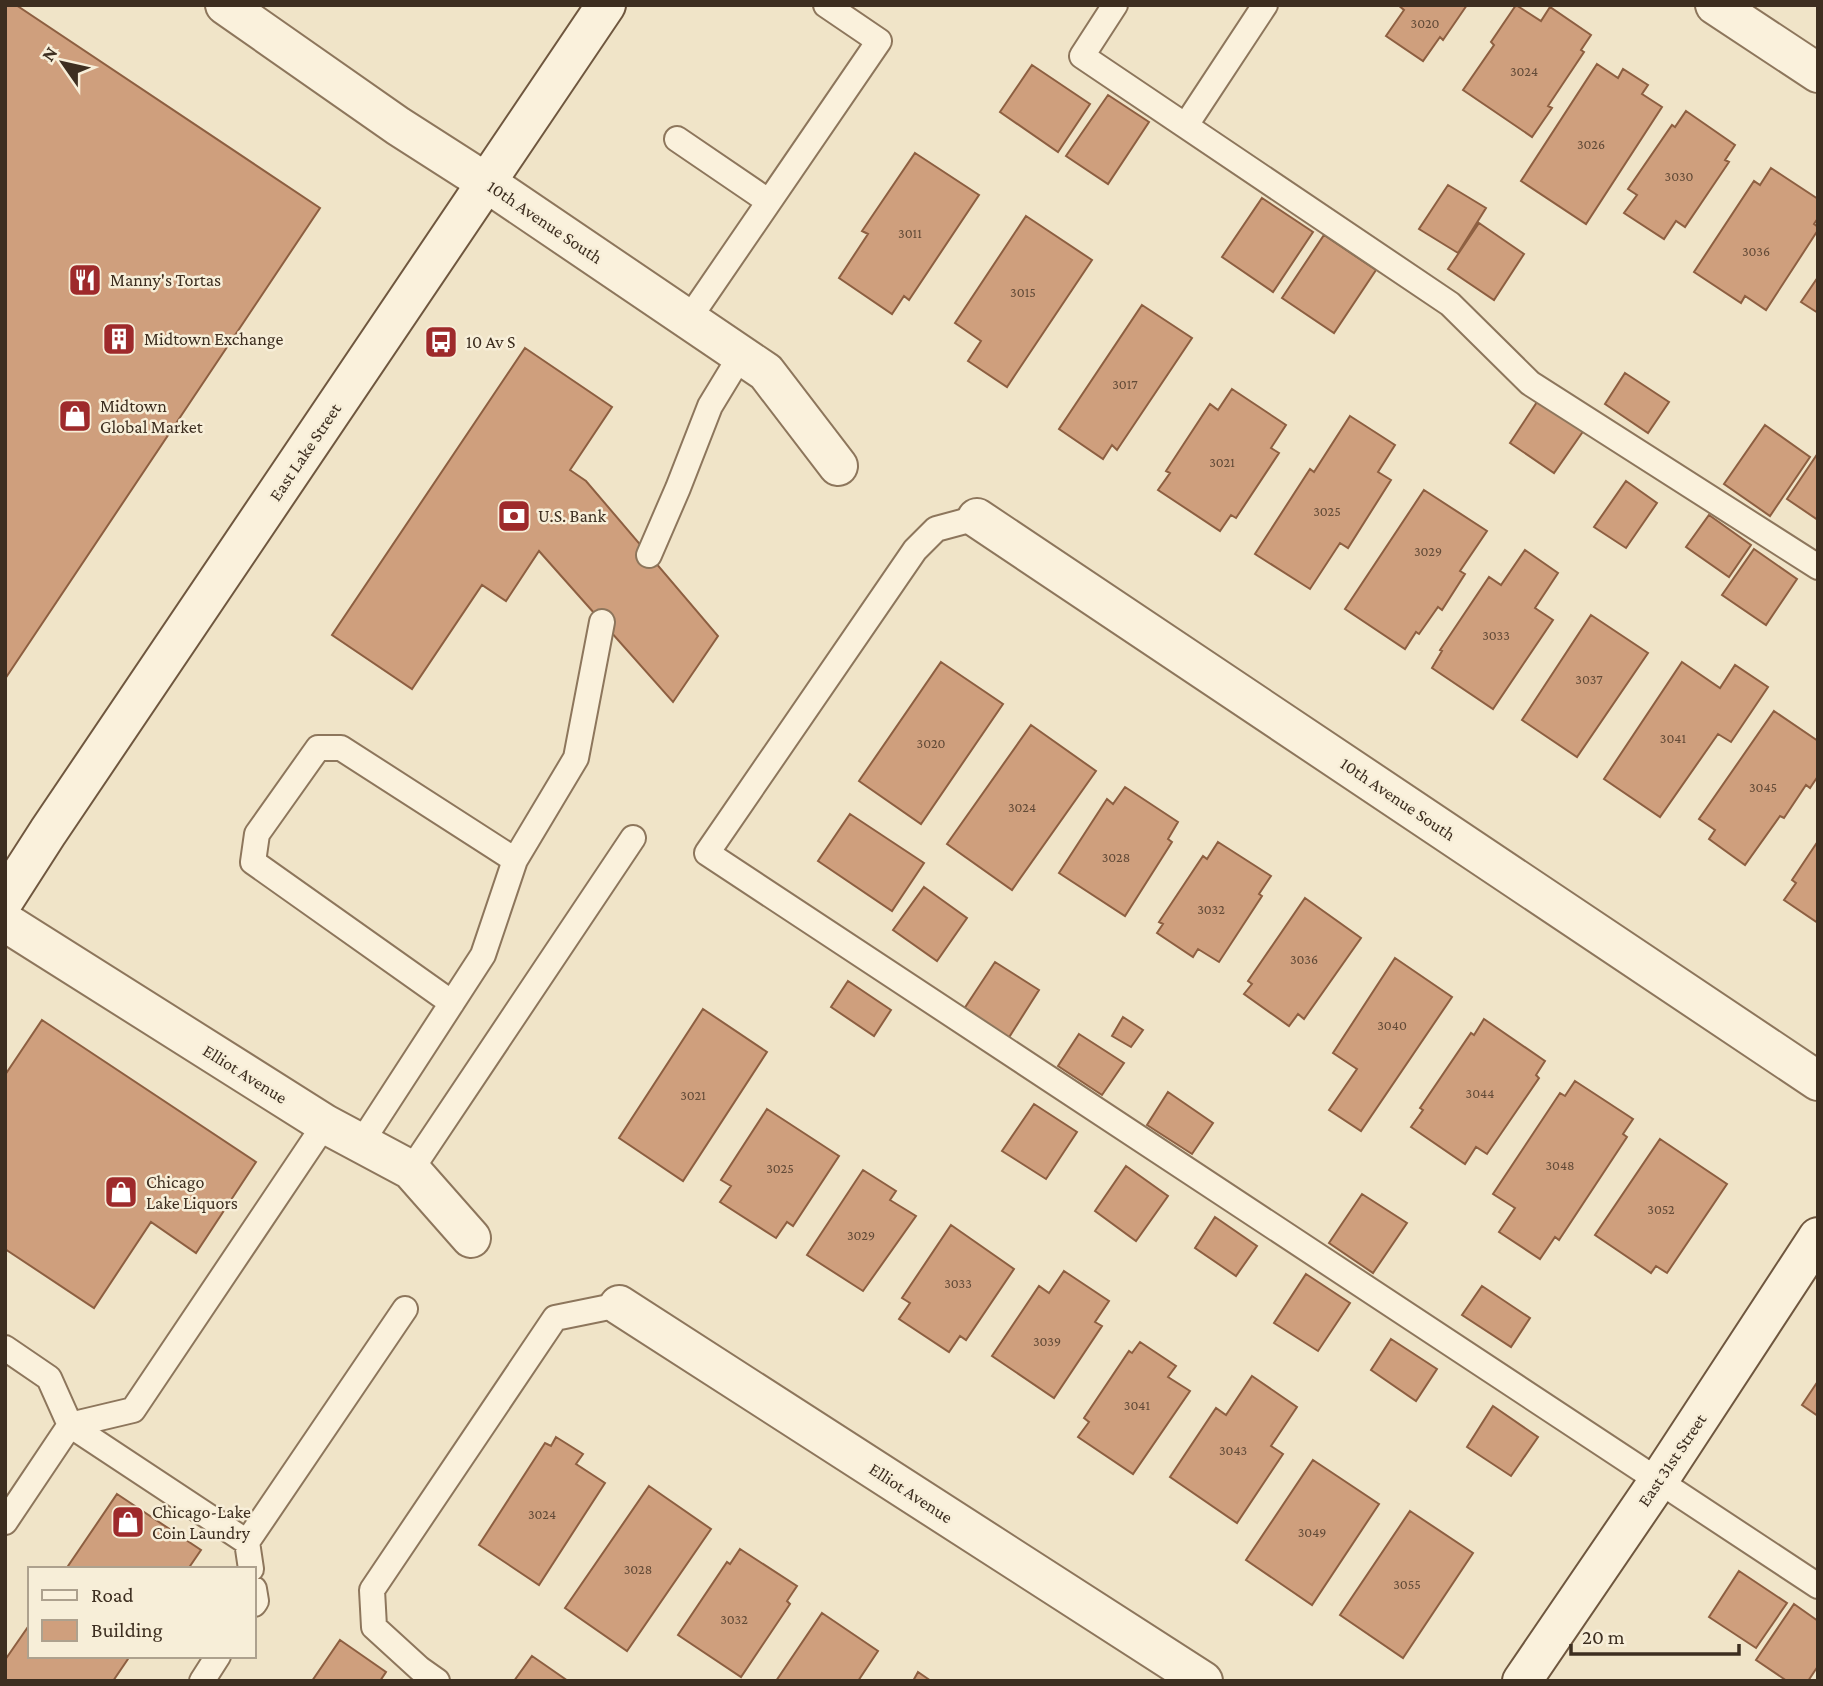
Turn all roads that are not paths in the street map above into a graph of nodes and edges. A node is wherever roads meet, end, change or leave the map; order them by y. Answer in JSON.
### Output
{"nodes":[{"id":1,"x":225,"y":5,"type":"edge"},
{"id":2,"x":606,"y":5,"type":"edge"},
{"id":3,"x":826,"y":5,"type":"edge"},
{"id":4,"x":1115,"y":5,"type":"edge"},
{"id":5,"x":1265,"y":5,"type":"edge"},
{"id":6,"x":1715,"y":5,"type":"edge"},
{"id":7,"x":1818,"y":73,"type":"edge"},
{"id":8,"x":1186,"y":125,"type":"junction"},
{"id":9,"x":677,"y":139,"type":"dead end"},
{"id":10,"x":487,"y":183,"type":"junction"},
{"id":11,"x":768,"y":201,"type":"junction"},
{"id":12,"x":688,"y":320,"type":"junction"},
{"id":13,"x":741,"y":355,"type":"junction"},
{"id":14,"x":838,"y":466,"type":"dead end"},
{"id":15,"x":977,"y":518,"type":"joint"},
{"id":16,"x":649,"y":555,"type":"dead end"},
{"id":17,"x":1818,"y":567,"type":"edge"},
{"id":18,"x":602,"y":622,"type":"dead end"},
{"id":19,"x":633,"y":838,"type":"dead end"},
{"id":20,"x":515,"y":860,"type":"junction"},
{"id":21,"x":5,"y":899,"type":"edge"},
{"id":22,"x":5,"y":922,"type":"edge"},
{"id":23,"x":452,"y":1003,"type":"junction"},
{"id":24,"x":1818,"y":1081,"type":"edge"},
{"id":25,"x":325,"y":1124,"type":"junction"},
{"id":26,"x":361,"y":1143,"type":"junction"},
{"id":27,"x":411,"y":1170,"type":"junction"},
{"id":28,"x":1818,"y":1237,"type":"edge"},
{"id":29,"x":471,"y":1238,"type":"dead end"},
{"id":30,"x":619,"y":1305,"type":"joint"},
{"id":31,"x":405,"y":1309,"type":"dead end"},
{"id":32,"x":5,"y":1348,"type":"edge"},
{"id":33,"x":70,"y":1425,"type":"junction"},
{"id":34,"x":1659,"y":1480,"type":"junction"},
{"id":35,"x":5,"y":1522,"type":"edge"},
{"id":36,"x":247,"y":1542,"type":"junction"},
{"id":37,"x":251,"y":1567,"type":"edge"},
{"id":38,"x":1818,"y":1586,"type":"edge"},
{"id":39,"x":217,"y":1658,"type":"edge"},
{"id":40,"x":202,"y":1681,"type":"edge"},
{"id":41,"x":437,"y":1681,"type":"edge"},
{"id":42,"x":1203,"y":1681,"type":"edge"},
{"id":43,"x":1522,"y":1681,"type":"edge"}],
"edges":[{"from":1,"to":10,"type":"street","name":"10th Avenue South"},
{"from":2,"to":10,"type":"street","name":"East Lake Street"},
{"from":3,"to":11,"type":"lane"},
{"from":4,"to":8,"type":"lane"},
{"from":5,"to":8,"type":"lane"},
{"from":6,"to":7,"type":"street"},
{"from":8,"to":17,"type":"lane"},
{"from":9,"to":11,"type":"lane"},
{"from":10,"to":12,"type":"street","name":"10th Avenue South"},
{"from":10,"to":21,"type":"street","name":"East Lake Street"},
{"from":11,"to":12,"type":"lane"},
{"from":12,"to":13,"type":"street","name":"10th Avenue South"},
{"from":13,"to":14,"type":"street","name":"10th Avenue South"},
{"from":13,"to":16,"type":"lane"},
{"from":15,"to":24,"type":"street","name":"10th Avenue South"},
{"from":15,"to":34,"type":"lane"},
{"from":18,"to":20,"type":"lane"},
{"from":19,"to":27,"type":"lane"},
{"from":20,"to":23,"type":"lane"},
{"from":20,"to":23,"type":"lane"},
{"from":22,"to":25,"type":"street","name":"Elliot Avenue"},
{"from":23,"to":26,"type":"lane"},
{"from":25,"to":26,"type":"street","name":"Elliot Avenue"},
{"from":25,"to":33,"type":"lane"},
{"from":26,"to":27,"type":"street","name":"Elliot Avenue"},
{"from":27,"to":29,"type":"street","name":"Elliot Avenue"},
{"from":28,"to":34,"type":"street","name":"East 31st Street"},
{"from":30,"to":41,"type":"lane"},
{"from":30,"to":42,"type":"street","name":"Elliot Avenue"},
{"from":31,"to":36,"type":"lane"},
{"from":32,"to":33,"type":"lane"},
{"from":33,"to":35,"type":"lane"},
{"from":33,"to":36,"type":"lane"},
{"from":34,"to":38,"type":"lane"},
{"from":34,"to":43,"type":"street","name":"East 31st Street"},
{"from":36,"to":37,"type":"lane"},
{"from":39,"to":40,"type":"lane"}]}
